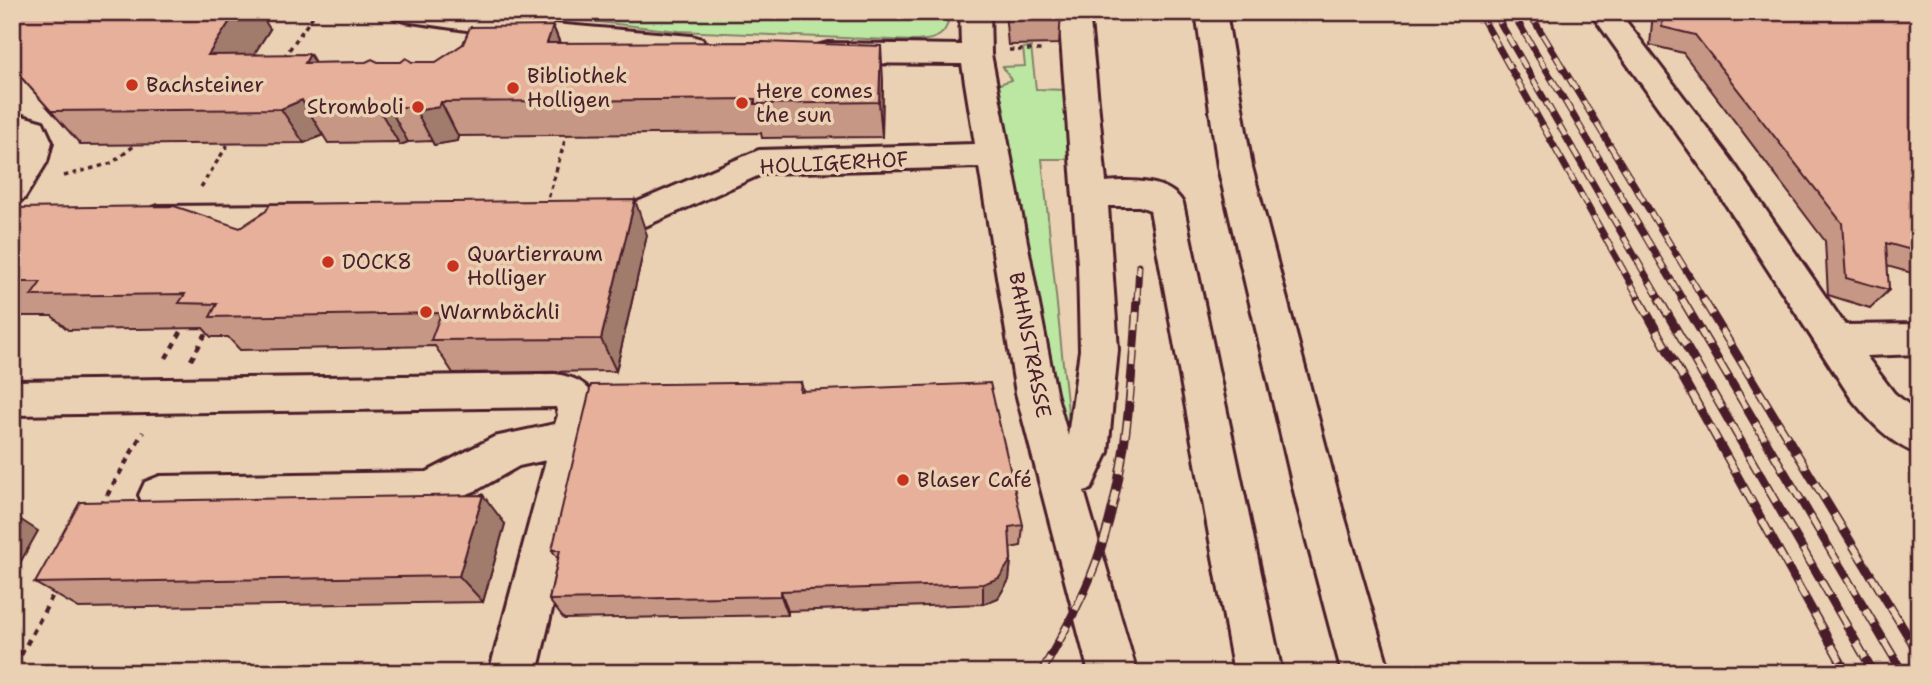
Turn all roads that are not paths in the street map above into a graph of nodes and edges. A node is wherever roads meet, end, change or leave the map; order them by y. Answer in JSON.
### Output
{"nodes":[{"id":1,"x":404,"y":12,"type":"edge"},
{"id":2,"x":975,"y":12,"type":"edge"},
{"id":3,"x":1074,"y":12,"type":"edge"},
{"id":4,"x":1211,"y":12,"type":"edge"},
{"id":5,"x":1604,"y":12,"type":"edge"},
{"id":6,"x":723,"y":48,"type":"edge"},
{"id":7,"x":800,"y":51,"type":"edge"},
{"id":8,"x":976,"y":54,"type":"junction"},
{"id":9,"x":12,"y":124,"type":"edge"},
{"id":10,"x":995,"y":155,"type":"junction"},
{"id":11,"x":1090,"y":195,"type":"junction"},
{"id":12,"x":17,"y":210,"type":"edge"},
{"id":13,"x":542,"y":217,"type":"edge"},
{"id":14,"x":339,"y":218,"type":"edge"},
{"id":15,"x":124,"y":219,"type":"edge"},
{"id":16,"x":1919,"y":339,"type":"edge"},
{"id":17,"x":1835,"y":341,"type":"junction"},
{"id":18,"x":12,"y":398,"type":"edge"},
{"id":19,"x":1919,"y":437,"type":"edge"},
{"id":20,"x":572,"y":440,"type":"junction"},
{"id":21,"x":1060,"y":481,"type":"junction"},
{"id":22,"x":160,"y":495,"type":"dead end"},
{"id":23,"x":513,"y":673,"type":"edge"},
{"id":24,"x":1113,"y":673,"type":"edge"},
{"id":25,"x":1258,"y":673,"type":"edge"},
{"id":26,"x":1366,"y":673,"type":"edge"}],
"edges":[{"from":1,"to":6,"type":"street"},
{"from":2,"to":8,"type":"street","name":"BAHNSTRASSE"},
{"from":3,"to":11,"type":"street"},
{"from":4,"to":26,"type":"street"},
{"from":5,"to":17,"type":"street"},
{"from":7,"to":8,"type":"street"},
{"from":8,"to":10,"type":"street","name":"BAHNSTRASSE"},
{"from":9,"to":12,"type":"street"},
{"from":10,"to":13,"type":"street","name":"HOLLIGERHOF"},
{"from":10,"to":21,"type":"street","name":"BAHNSTRASSE"},
{"from":11,"to":21,"type":"street"},
{"from":11,"to":25,"type":"street"},
{"from":14,"to":15,"type":"street"},
{"from":16,"to":17,"type":"street"},
{"from":17,"to":19,"type":"street"},
{"from":18,"to":20,"type":"street"},
{"from":20,"to":22,"type":"street"},
{"from":20,"to":23,"type":"street"},
{"from":21,"to":24,"type":"street","name":"BAHNSTRASSE"}]}
